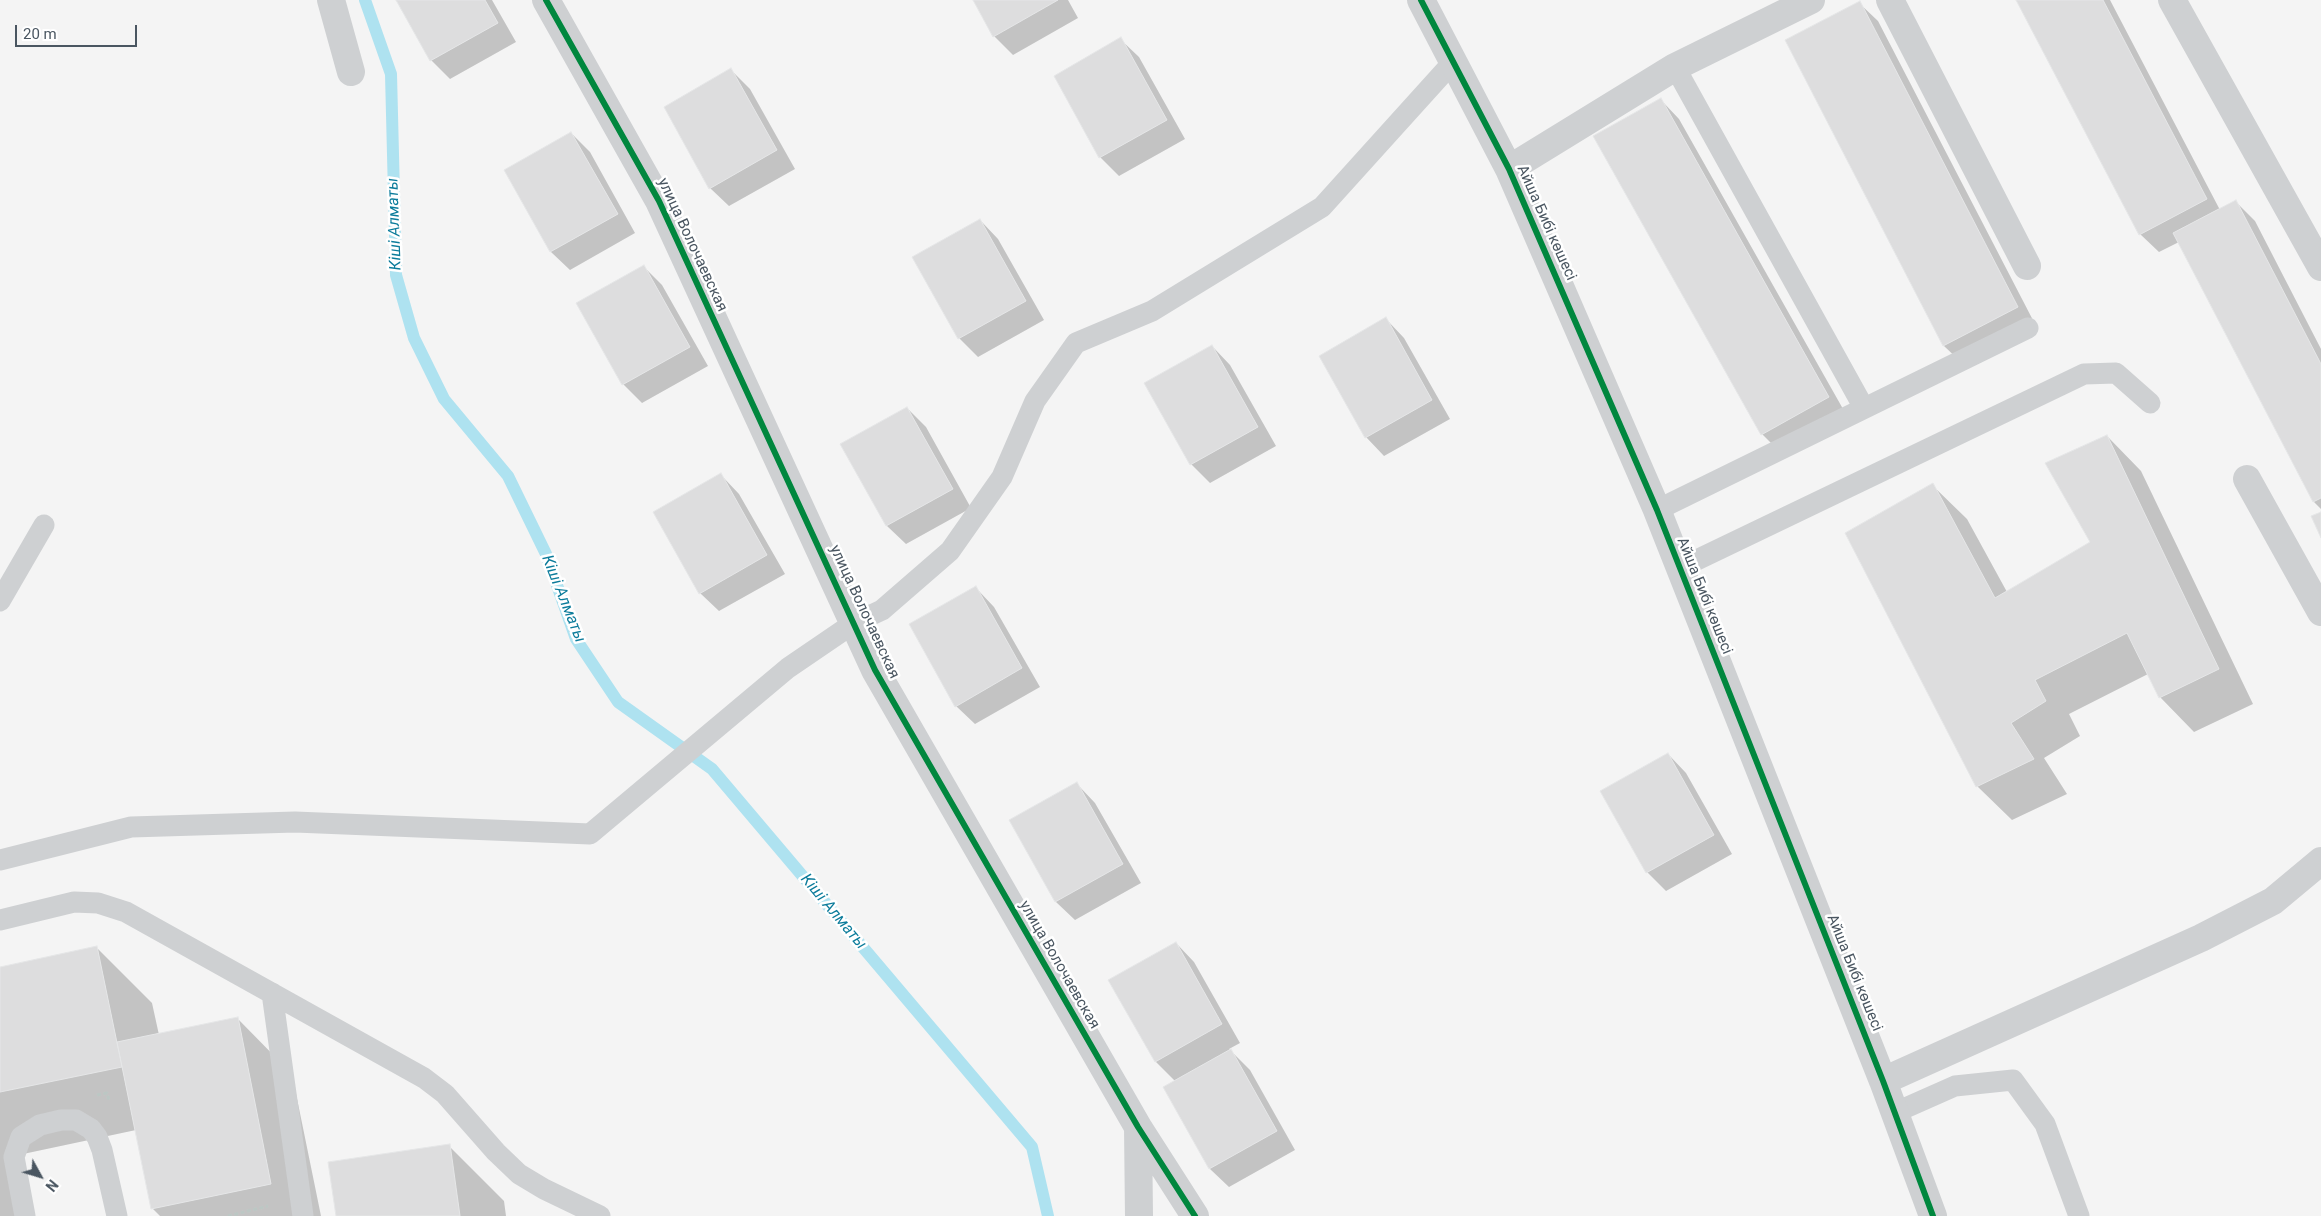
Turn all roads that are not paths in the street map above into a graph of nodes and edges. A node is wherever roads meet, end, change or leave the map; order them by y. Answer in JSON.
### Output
{"nodes":[{"id":1,"x":331,"y":0,"type":"edge"},
{"id":2,"x":546,"y":0,"type":"edge"},
{"id":3,"x":1421,"y":0,"type":"edge"},
{"id":4,"x":1811,"y":0,"type":"edge"},
{"id":5,"x":1890,"y":0,"type":"edge"},
{"id":6,"x":2172,"y":0,"type":"edge"},
{"id":7,"x":1453,"y":62,"type":"junction"},
{"id":8,"x":1674,"y":67,"type":"junction"},
{"id":9,"x":351,"y":72,"type":"dead end"},
{"id":10,"x":1509,"y":169,"type":"junction"},
{"id":11,"x":2027,"y":266,"type":"dead end"},
{"id":12,"x":2321,"y":267,"type":"edge"},
{"id":13,"x":2028,"y":328,"type":"dead end"},
{"id":14,"x":2150,"y":403,"type":"dead end"},
{"id":15,"x":1864,"y":408,"type":"junction"},
{"id":16,"x":2247,"y":479,"type":"dead end"},
{"id":17,"x":1657,"y":510,"type":"junction"},
{"id":18,"x":44,"y":525,"type":"dead end"},
{"id":19,"x":1680,"y":568,"type":"junction"},
{"id":20,"x":0,"y":601,"type":"edge"},
{"id":21,"x":2321,"y":612,"type":"edge"},
{"id":22,"x":854,"y":623,"type":"junction"},
{"id":23,"x":0,"y":860,"type":"edge"},
{"id":24,"x":2321,"y":861,"type":"edge"},
{"id":25,"x":0,"y":920,"type":"edge"},
{"id":26,"x":272,"y":993,"type":"junction"},
{"id":27,"x":1883,"y":1081,"type":"junction"},
{"id":28,"x":1894,"y":1113,"type":"junction"},
{"id":29,"x":1138,"y":1127,"type":"junction"},
{"id":30,"x":25,"y":1216,"type":"edge"},
{"id":31,"x":117,"y":1216,"type":"edge"},
{"id":32,"x":303,"y":1216,"type":"edge"},
{"id":33,"x":600,"y":1216,"type":"edge"},
{"id":34,"x":1140,"y":1216,"type":"edge"},
{"id":35,"x":1195,"y":1216,"type":"edge"},
{"id":36,"x":1933,"y":1216,"type":"edge"},
{"id":37,"x":2079,"y":1216,"type":"edge"}],
"edges":[{"from":1,"to":9,"type":"street"},
{"from":2,"to":22,"type":"street","name":"улица Волочаевская"},
{"from":3,"to":7,"type":"street","name":"Айша Бибі көшесі"},
{"from":4,"to":8,"type":"street"},
{"from":5,"to":11,"type":"street"},
{"from":6,"to":12,"type":"street"},
{"from":7,"to":10,"type":"street","name":"Айша Бибі көшесі"},
{"from":7,"to":22,"type":"lane"},
{"from":8,"to":10,"type":"street"},
{"from":8,"to":15,"type":"lane"},
{"from":10,"to":17,"type":"street","name":"Айша Бибі көшесі"},
{"from":13,"to":15,"type":"lane"},
{"from":14,"to":19,"type":"lane"},
{"from":15,"to":17,"type":"lane"},
{"from":16,"to":21,"type":"street"},
{"from":17,"to":19,"type":"street","name":"Айша Бибі көшесі"},
{"from":18,"to":20,"type":"lane"},
{"from":19,"to":27,"type":"street","name":"Айша Бибі көшесі"},
{"from":22,"to":23,"type":"lane"},
{"from":22,"to":29,"type":"street","name":"улица Волочаевская"},
{"from":24,"to":27,"type":"street"},
{"from":25,"to":26,"type":"lane"},
{"from":26,"to":32,"type":"lane"},
{"from":26,"to":33,"type":"lane"},
{"from":27,"to":28,"type":"street","name":"Айша Бибі көшесі"},
{"from":28,"to":36,"type":"street","name":"Айша Бибі көшесі"},
{"from":28,"to":37,"type":"lane"},
{"from":29,"to":34,"type":"street"},
{"from":29,"to":35,"type":"street","name":"улица Волочаевская"},
{"from":30,"to":31,"type":"lane"}]}
